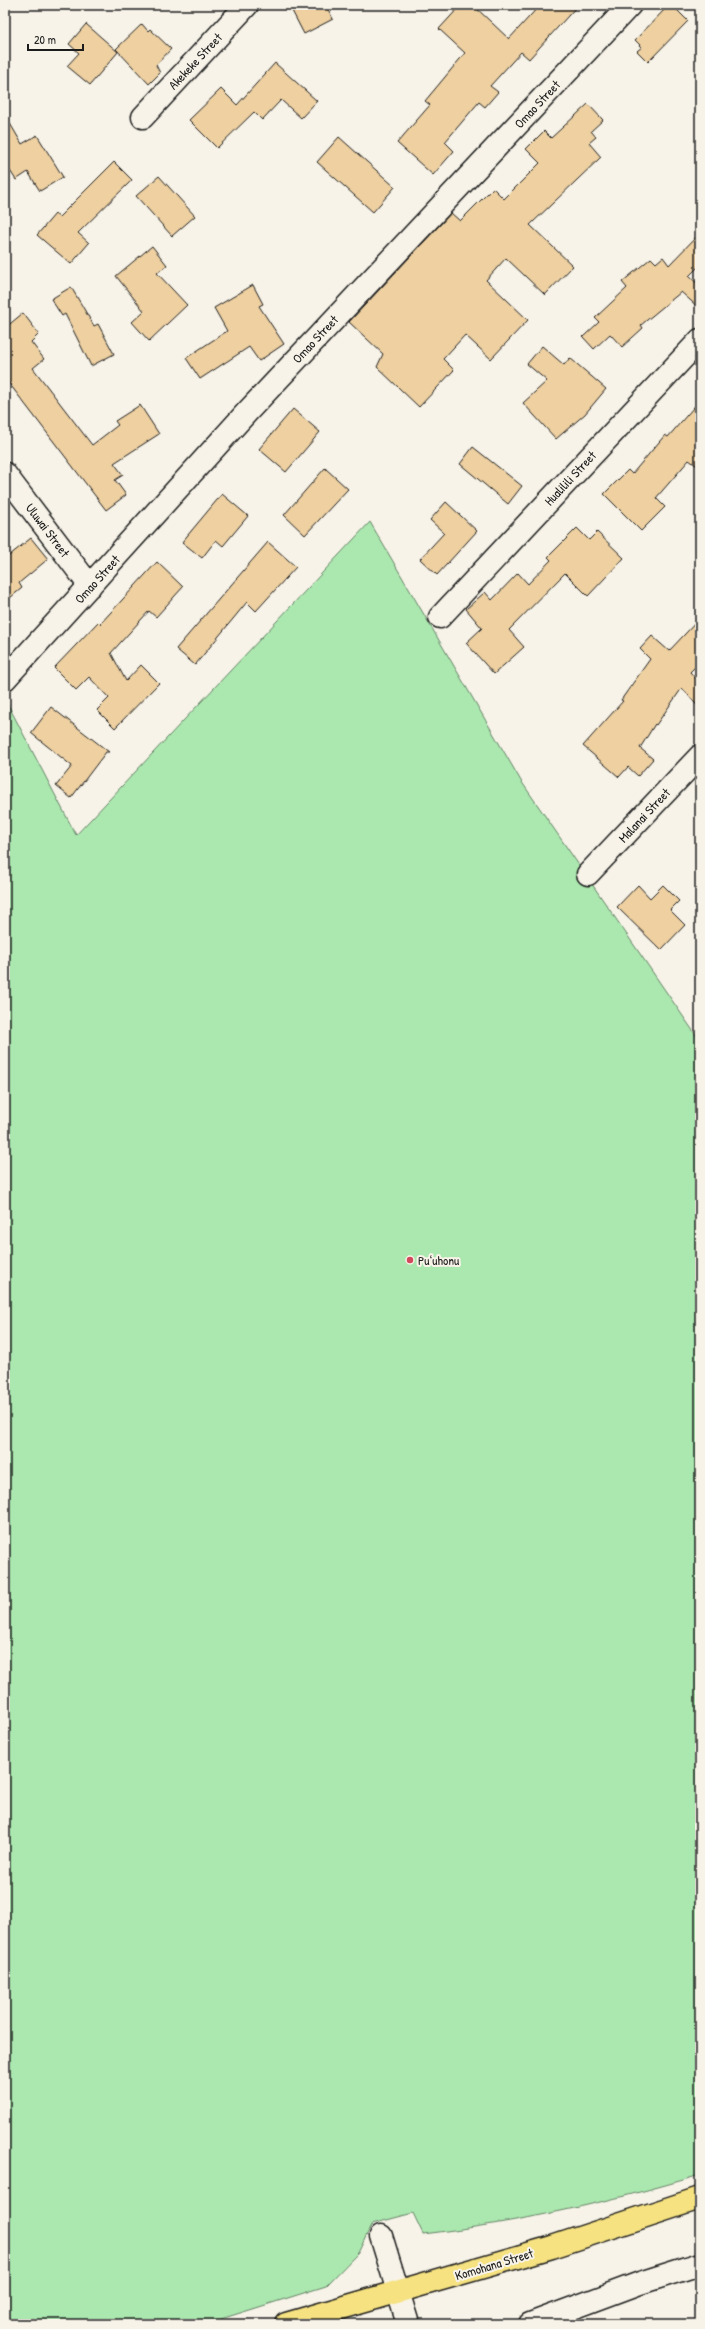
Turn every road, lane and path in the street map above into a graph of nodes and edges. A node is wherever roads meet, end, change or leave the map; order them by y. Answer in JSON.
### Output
{"nodes":[{"id":1,"x":247,"y":5,"type":"edge"},
{"id":2,"x":630,"y":5,"type":"edge"},
{"id":3,"x":143,"y":117,"type":"dead end"},
{"id":4,"x":700,"y":340,"type":"edge"},
{"id":5,"x":5,"y":474,"type":"edge"},
{"id":6,"x":90,"y":586,"type":"junction"},
{"id":7,"x":440,"y":617,"type":"dead end"},
{"id":8,"x":5,"y":679,"type":"edge"},
{"id":9,"x":700,"y":756,"type":"edge"},
{"id":10,"x":588,"y":874,"type":"dead end"},
{"id":11,"x":700,"y":2198,"type":"edge"},
{"id":12,"x":381,"y":2236,"type":"dead end"},
{"id":13,"x":700,"y":2264,"type":"edge"},
{"id":14,"x":398,"y":2292,"type":"junction"},
{"id":15,"x":286,"y":2324,"type":"edge"},
{"id":16,"x":408,"y":2324,"type":"edge"},
{"id":17,"x":530,"y":2324,"type":"edge"}],
"edges":[{"from":1,"to":3,"type":"street","name":"Akekeke Street"},
{"from":2,"to":6,"type":"street","name":"Omao Street"},
{"from":4,"to":7,"type":"street","name":"Hualilili Street"},
{"from":5,"to":6,"type":"street","name":"Uluwai Street"},
{"from":6,"to":8,"type":"street","name":"Omao Street"},
{"from":9,"to":10,"type":"street","name":"Malanai Street"},
{"from":11,"to":14,"type":"main road","name":"Komohana Street"},
{"from":12,"to":14,"type":"street"},
{"from":13,"to":17,"type":"street"},
{"from":14,"to":15,"type":"main road","name":"Komohana Street"},
{"from":14,"to":16,"type":"street"}]}
